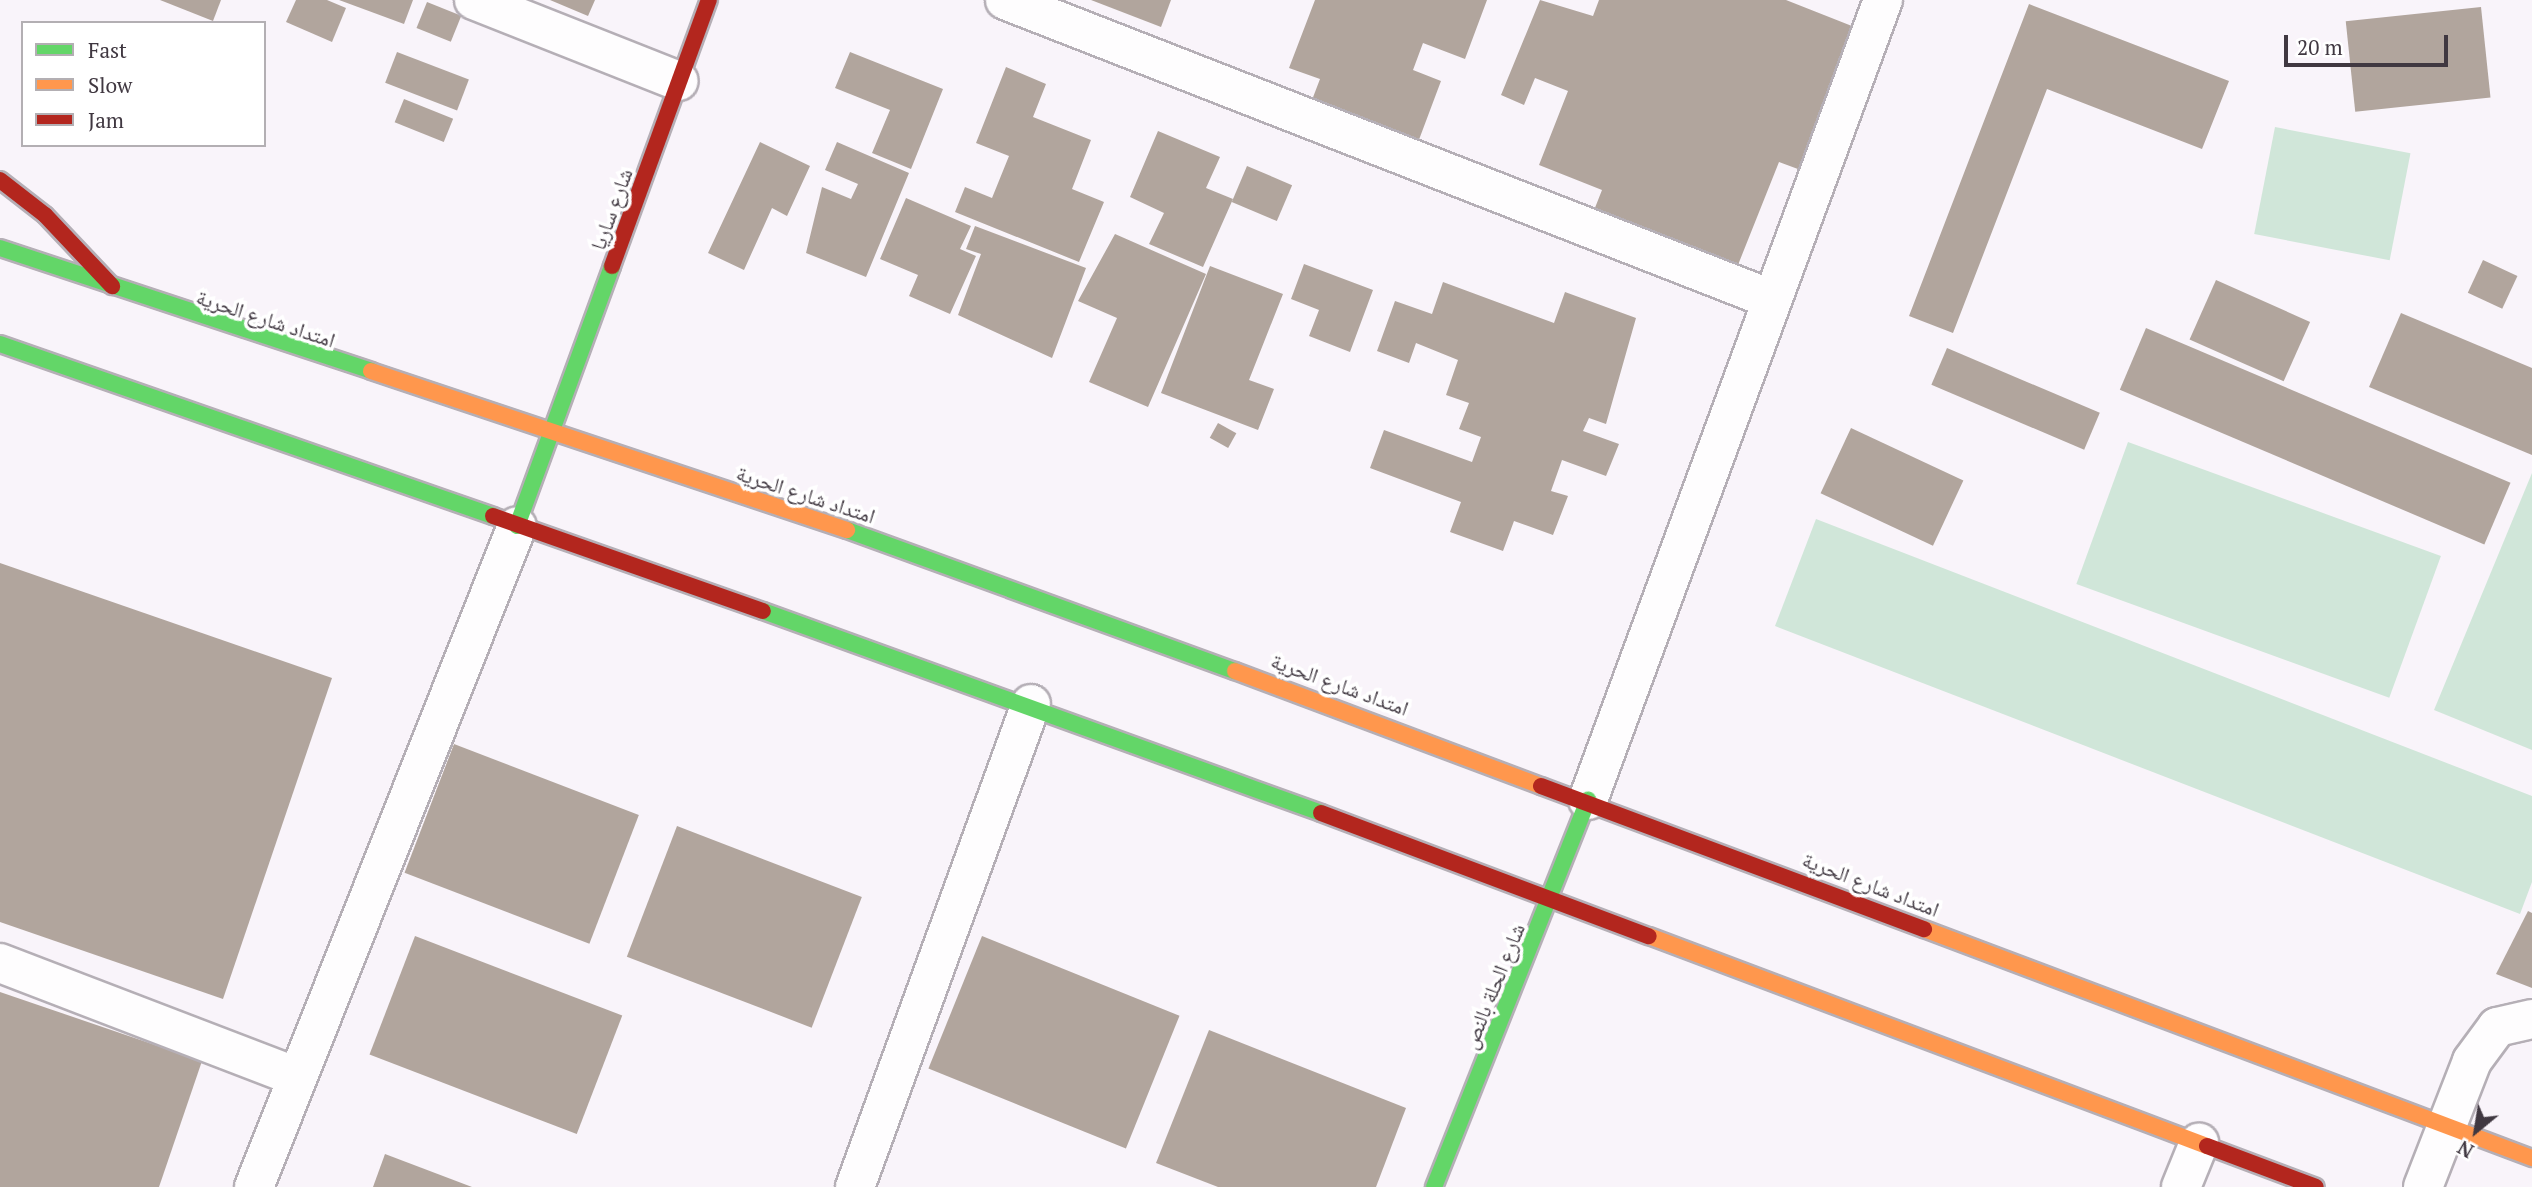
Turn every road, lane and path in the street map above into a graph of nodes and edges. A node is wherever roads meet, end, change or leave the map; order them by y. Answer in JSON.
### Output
{"nodes":[{"id":1,"x":474,"y":0,"type":"edge"},
{"id":2,"x":709,"y":0,"type":"edge"},
{"id":3,"x":1005,"y":0,"type":"edge"},
{"id":4,"x":1883,"y":0,"type":"edge"},
{"id":5,"x":679,"y":81,"type":"junction"},
{"id":6,"x":0,"y":180,"type":"edge"},
{"id":7,"x":0,"y":248,"type":"edge"},
{"id":8,"x":119,"y":293,"type":"junction"},
{"id":9,"x":1768,"y":298,"type":"junction"},
{"id":10,"x":0,"y":344,"type":"edge"},
{"id":11,"x":554,"y":432,"type":"junction"},
{"id":12,"x":517,"y":526,"type":"junction"},
{"id":13,"x":1031,"y":704,"type":"junction"},
{"id":14,"x":1588,"y":800,"type":"junction"},
{"id":15,"x":1549,"y":903,"type":"junction"},
{"id":16,"x":0,"y":963,"type":"edge"},
{"id":17,"x":2532,"y":1019,"type":"edge"},
{"id":18,"x":297,"y":1076,"type":"junction"},
{"id":19,"x":2446,"y":1123,"type":"junction"},
{"id":20,"x":2199,"y":1143,"type":"junction"},
{"id":21,"x":2532,"y":1158,"type":"edge"},
{"id":22,"x":254,"y":1187,"type":"edge"},
{"id":23,"x":855,"y":1187,"type":"edge"},
{"id":24,"x":1434,"y":1187,"type":"edge"},
{"id":25,"x":2182,"y":1187,"type":"edge"},
{"id":26,"x":2316,"y":1187,"type":"edge"},
{"id":27,"x":2423,"y":1187,"type":"edge"}],
"edges":[{"from":1,"to":5,"type":"street"},
{"from":2,"to":5,"type":"main road","name":"شارع ساريا"},
{"from":3,"to":9,"type":"street"},
{"from":4,"to":9,"type":"street"},
{"from":5,"to":11,"type":"main road","name":"شارع ساريا"},
{"from":6,"to":8,"type":"main road"},
{"from":7,"to":8,"type":"main road","name":"امتداد شارع الحرية"},
{"from":8,"to":11,"type":"main road","name":"امتداد شارع الحرية"},
{"from":9,"to":14,"type":"street"},
{"from":10,"to":12,"type":"main road"},
{"from":11,"to":12,"type":"main road","name":"شارع ساريا"},
{"from":11,"to":14,"type":"main road","name":"امتداد شارع الحرية"},
{"from":12,"to":13,"type":"main road"},
{"from":12,"to":18,"type":"street"},
{"from":13,"to":15,"type":"main road"},
{"from":13,"to":23,"type":"street"},
{"from":14,"to":15,"type":"main road","name":"شارع الحلة بالنص"},
{"from":14,"to":19,"type":"main road","name":"امتداد شارع الحرية"},
{"from":15,"to":20,"type":"main road"},
{"from":15,"to":24,"type":"main road","name":"شارع الحلة بالنص"},
{"from":16,"to":18,"type":"street"},
{"from":17,"to":19,"type":"street"},
{"from":18,"to":22,"type":"street"},
{"from":19,"to":21,"type":"main road","name":"امتداد شارع الحرية"},
{"from":19,"to":27,"type":"street"},
{"from":20,"to":25,"type":"street"},
{"from":20,"to":26,"type":"main road"}]}
